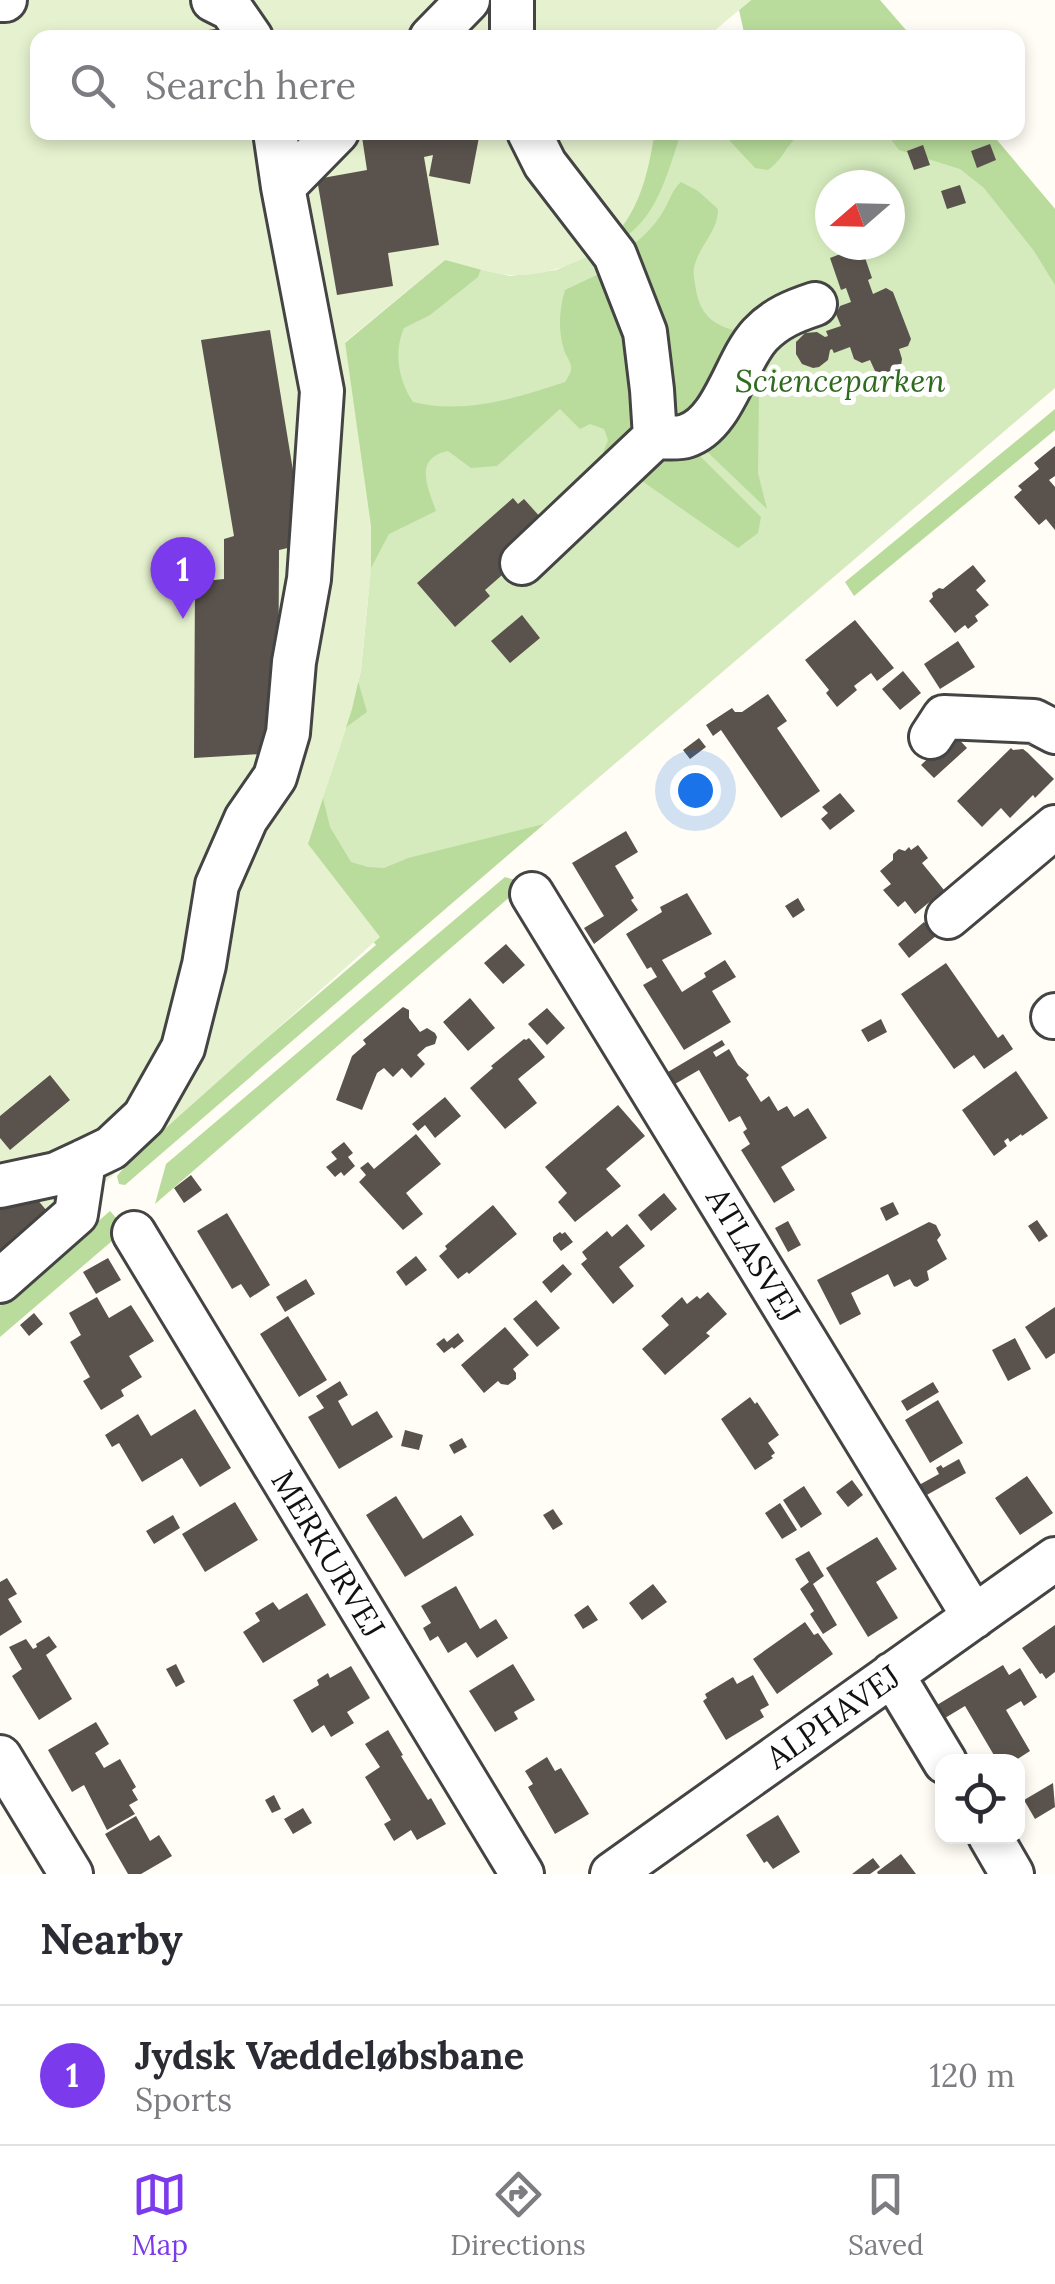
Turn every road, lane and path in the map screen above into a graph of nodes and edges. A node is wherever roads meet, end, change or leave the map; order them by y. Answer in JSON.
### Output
{"nodes":[{"id":1,"x":213,"y":0,"type":"edge"},
{"id":2,"x":468,"y":0,"type":"edge"},
{"id":3,"x":512,"y":0,"type":"edge"},
{"id":4,"x":245,"y":30,"type":"edge"},
{"id":5,"x":439,"y":30,"type":"edge"},
{"id":6,"x":512,"y":30,"type":"edge"},
{"id":7,"x":276,"y":140,"type":"edge"},
{"id":8,"x":329,"y":140,"type":"edge"},
{"id":9,"x":533,"y":140,"type":"edge"},
{"id":10,"x":282,"y":187,"type":"junction"},
{"id":11,"x":815,"y":304,"type":"dead end"},
{"id":12,"x":654,"y":437,"type":"junction"},
{"id":13,"x":522,"y":563,"type":"dead end"},
{"id":14,"x":1055,"y":732,"type":"edge"},
{"id":15,"x":931,"y":737,"type":"dead end"},
{"id":16,"x":1055,"y":828,"type":"edge"},
{"id":17,"x":532,"y":894,"type":"dead end"},
{"id":18,"x":948,"y":918,"type":"dead end"},
{"id":19,"x":84,"y":1161,"type":"junction"},
{"id":20,"x":0,"y":1186,"type":"edge"},
{"id":21,"x":134,"y":1233,"type":"dead end"},
{"id":22,"x":0,"y":1281,"type":"edge"},
{"id":23,"x":1055,"y":1559,"type":"edge"},
{"id":24,"x":974,"y":1616,"type":"junction"},
{"id":25,"x":892,"y":1674,"type":"junction"},
{"id":26,"x":939,"y":1754,"type":"edge"},
{"id":27,"x":0,"y":1757,"type":"edge"},
{"id":28,"x":995,"y":1844,"type":"edge"},
{"id":29,"x":71,"y":1874,"type":"edge"},
{"id":30,"x":522,"y":1874,"type":"edge"},
{"id":31,"x":612,"y":1874,"type":"edge"},
{"id":32,"x":1012,"y":1874,"type":"edge"}],
"edges":[{"from":1,"to":4,"type":"street"},
{"from":2,"to":5,"type":"street"},
{"from":3,"to":6,"type":"street"},
{"from":7,"to":10,"type":"street"},
{"from":8,"to":10,"type":"street"},
{"from":9,"to":12,"type":"street"},
{"from":10,"to":19,"type":"street"},
{"from":11,"to":12,"type":"street"},
{"from":12,"to":13,"type":"street"},
{"from":14,"to":15,"type":"street"},
{"from":16,"to":18,"type":"street"},
{"from":17,"to":24,"type":"street","name":"ATLASVEJ"},
{"from":19,"to":20,"type":"street"},
{"from":19,"to":22,"type":"street"},
{"from":21,"to":30,"type":"street","name":"MERKURVEJ"},
{"from":23,"to":24,"type":"street","name":"ALPHAVEJ"},
{"from":24,"to":25,"type":"street","name":"ALPHAVEJ"},
{"from":25,"to":26,"type":"street"},
{"from":25,"to":31,"type":"street","name":"ALPHAVEJ"},
{"from":27,"to":29,"type":"street"},
{"from":28,"to":32,"type":"street"}]}
